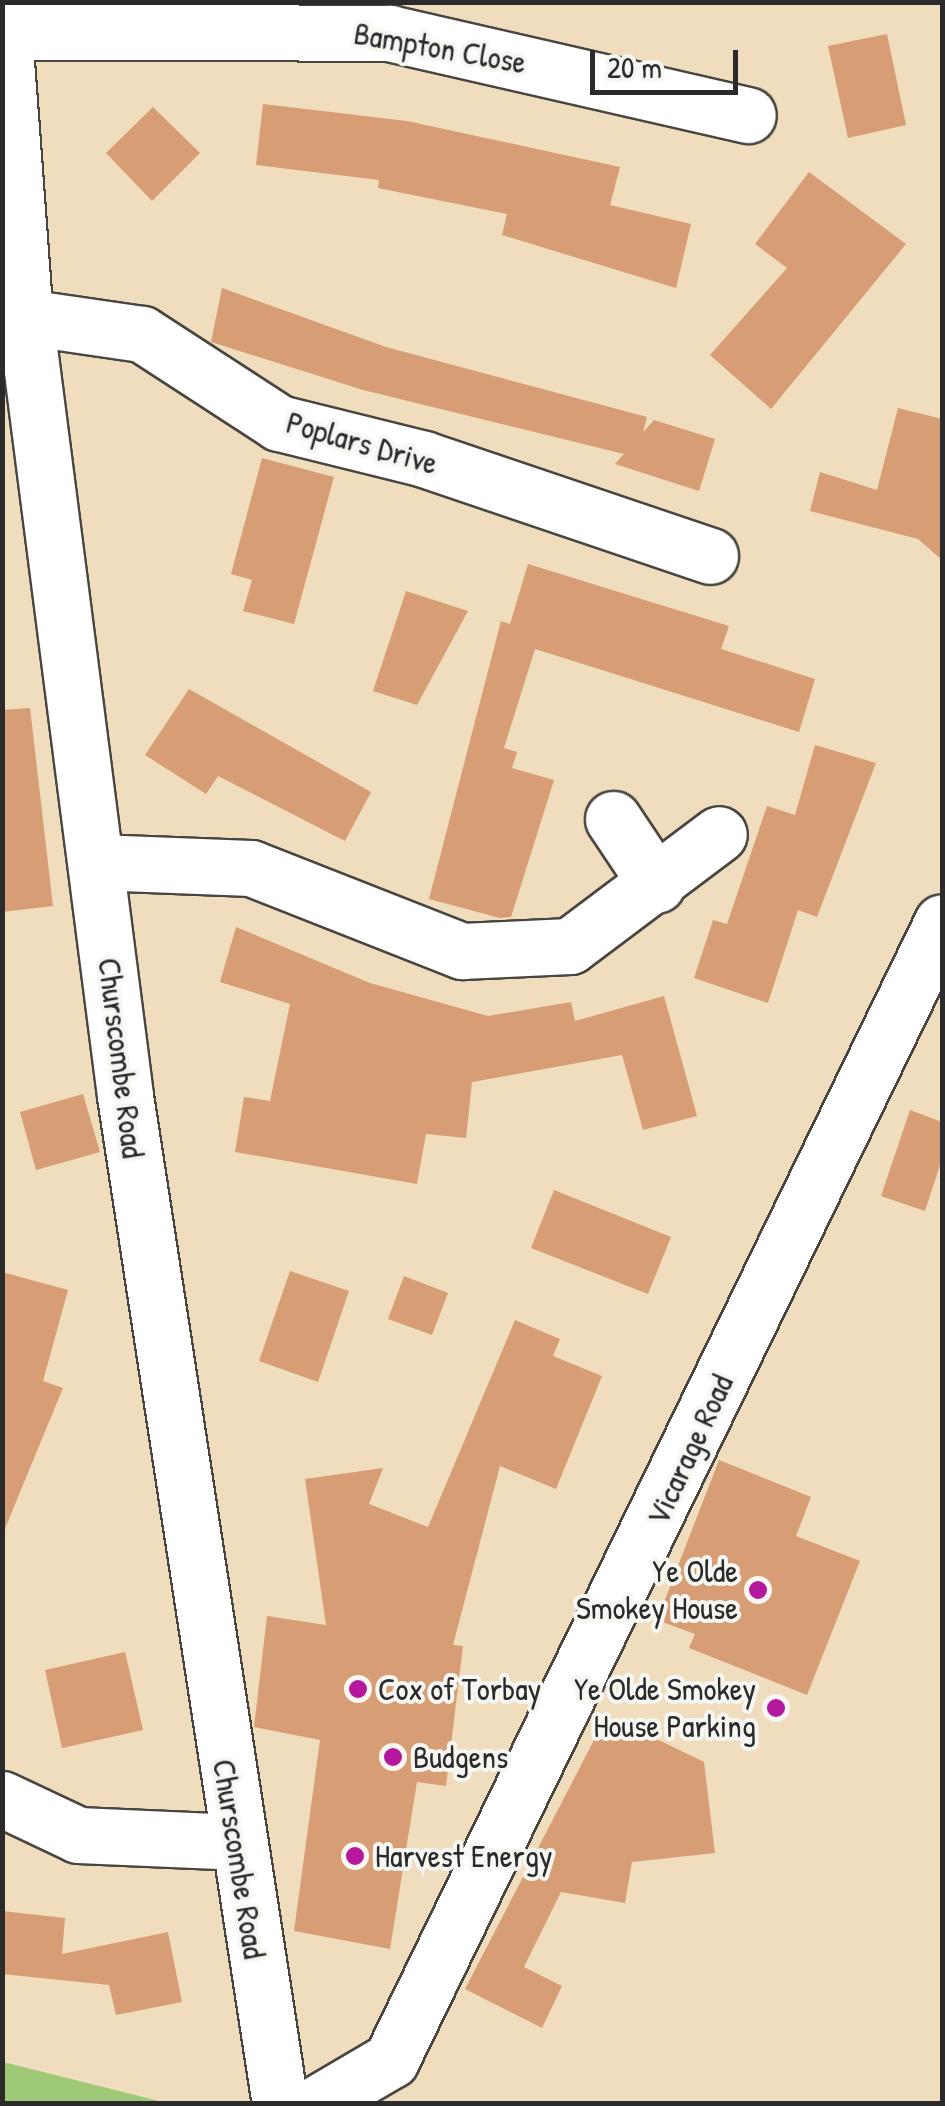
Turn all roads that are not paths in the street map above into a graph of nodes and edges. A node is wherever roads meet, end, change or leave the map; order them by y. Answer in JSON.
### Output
{"nodes":[{"id":1,"x":4,"y":20,"type":"edge"},
{"id":2,"x":748,"y":116,"type":"dead end"},
{"id":3,"x":25,"y":317,"type":"junction"},
{"id":4,"x":710,"y":556,"type":"dead end"},
{"id":5,"x":612,"y":819,"type":"dead end"},
{"id":6,"x":719,"y":834,"type":"dead end"},
{"id":7,"x":96,"y":862,"type":"junction"},
{"id":8,"x":658,"y":885,"type":"junction"},
{"id":9,"x":938,"y":938,"type":"edge"},
{"id":10,"x":2,"y":1799,"type":"edge"},
{"id":11,"x":236,"y":1842,"type":"junction"},
{"id":12,"x":280,"y":2104,"type":"edge"},
{"id":13,"x":316,"y":2104,"type":"edge"}],
"edges":[{"from":1,"to":2,"type":"street","name":"Bampton Close"},
{"from":1,"to":3,"type":"street","name":"Churscombe Road"},
{"from":3,"to":4,"type":"street","name":"Poplars Drive"},
{"from":3,"to":7,"type":"street","name":"Churscombe Road"},
{"from":5,"to":8,"type":"street"},
{"from":6,"to":8,"type":"street"},
{"from":7,"to":8,"type":"street"},
{"from":7,"to":11,"type":"street","name":"Churscombe Road"},
{"from":9,"to":13,"type":"street","name":"Vicarage Road"},
{"from":10,"to":11,"type":"street"},
{"from":11,"to":12,"type":"street","name":"Churscombe Road"}]}
